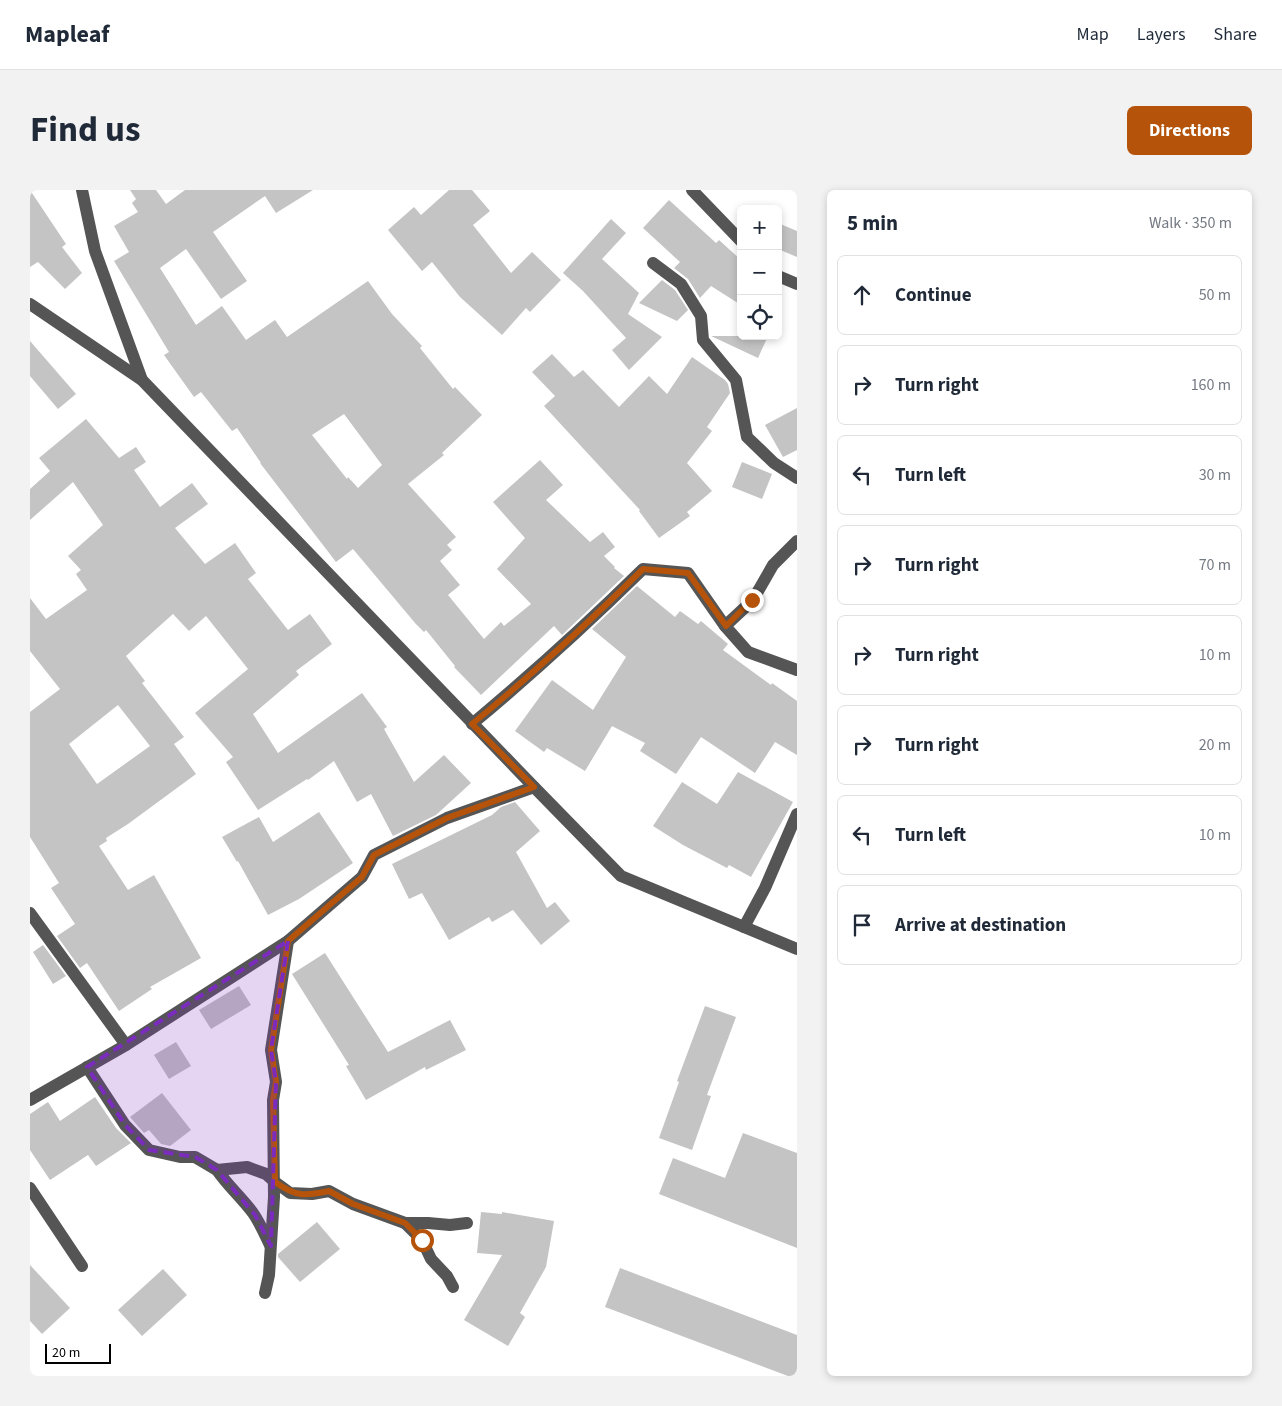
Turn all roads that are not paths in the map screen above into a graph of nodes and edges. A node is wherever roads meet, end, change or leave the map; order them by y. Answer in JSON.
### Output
{"nodes":[{"id":1,"x":82,"y":190,"type":"edge"},
{"id":2,"x":692,"y":190,"type":"edge"},
{"id":3,"x":737,"y":236,"type":"edge"},
{"id":4,"x":653,"y":263,"type":"dead end"},
{"id":5,"x":782,"y":278,"type":"edge"},
{"id":6,"x":797,"y":284,"type":"edge"},
{"id":7,"x":30,"y":304,"type":"edge"},
{"id":8,"x":142,"y":380,"type":"junction"},
{"id":9,"x":797,"y":478,"type":"edge"},
{"id":10,"x":797,"y":541,"type":"edge"},
{"id":11,"x":726,"y":626,"type":"junction"},
{"id":12,"x":797,"y":670,"type":"edge"},
{"id":13,"x":472,"y":724,"type":"junction"},
{"id":14,"x":534,"y":787,"type":"junction"},
{"id":15,"x":797,"y":814,"type":"edge"},
{"id":16,"x":30,"y":913,"type":"edge"},
{"id":17,"x":744,"y":927,"type":"junction"},
{"id":18,"x":288,"y":941,"type":"junction"},
{"id":19,"x":797,"y":949,"type":"edge"},
{"id":20,"x":126,"y":1045,"type":"junction"},
{"id":21,"x":87,"y":1067,"type":"junction"},
{"id":22,"x":30,"y":1100,"type":"edge"},
{"id":23,"x":217,"y":1170,"type":"junction"},
{"id":24,"x":275,"y":1182,"type":"junction"},
{"id":25,"x":30,"y":1188,"type":"edge"},
{"id":26,"x":405,"y":1223,"type":"junction"},
{"id":27,"x":467,"y":1223,"type":"dead end"},
{"id":28,"x":271,"y":1246,"type":"junction"},
{"id":29,"x":82,"y":1266,"type":"dead end"},
{"id":30,"x":453,"y":1287,"type":"dead end"},
{"id":31,"x":264,"y":1294,"type":"dead end"}],
"edges":[{"from":1,"to":8,"type":"street"},
{"from":2,"to":3,"type":"street"},
{"from":4,"to":9,"type":"street"},
{"from":5,"to":6,"type":"street"},
{"from":7,"to":8,"type":"street"},
{"from":8,"to":13,"type":"street"},
{"from":10,"to":11,"type":"street"},
{"from":11,"to":12,"type":"street"},
{"from":11,"to":13,"type":"street"},
{"from":13,"to":14,"type":"street"},
{"from":14,"to":17,"type":"street"},
{"from":14,"to":18,"type":"street"},
{"from":15,"to":17,"type":"street"},
{"from":16,"to":20,"type":"street"},
{"from":17,"to":19,"type":"street"},
{"from":18,"to":20,"type":"street"},
{"from":18,"to":24,"type":"street"},
{"from":20,"to":21,"type":"street"},
{"from":21,"to":22,"type":"street"},
{"from":21,"to":23,"type":"street"},
{"from":23,"to":24,"type":"street"},
{"from":23,"to":28,"type":"street"},
{"from":24,"to":26,"type":"street"},
{"from":24,"to":28,"type":"street"},
{"from":25,"to":29,"type":"street"},
{"from":26,"to":27,"type":"street"},
{"from":26,"to":30,"type":"street"},
{"from":28,"to":31,"type":"street"}]}
